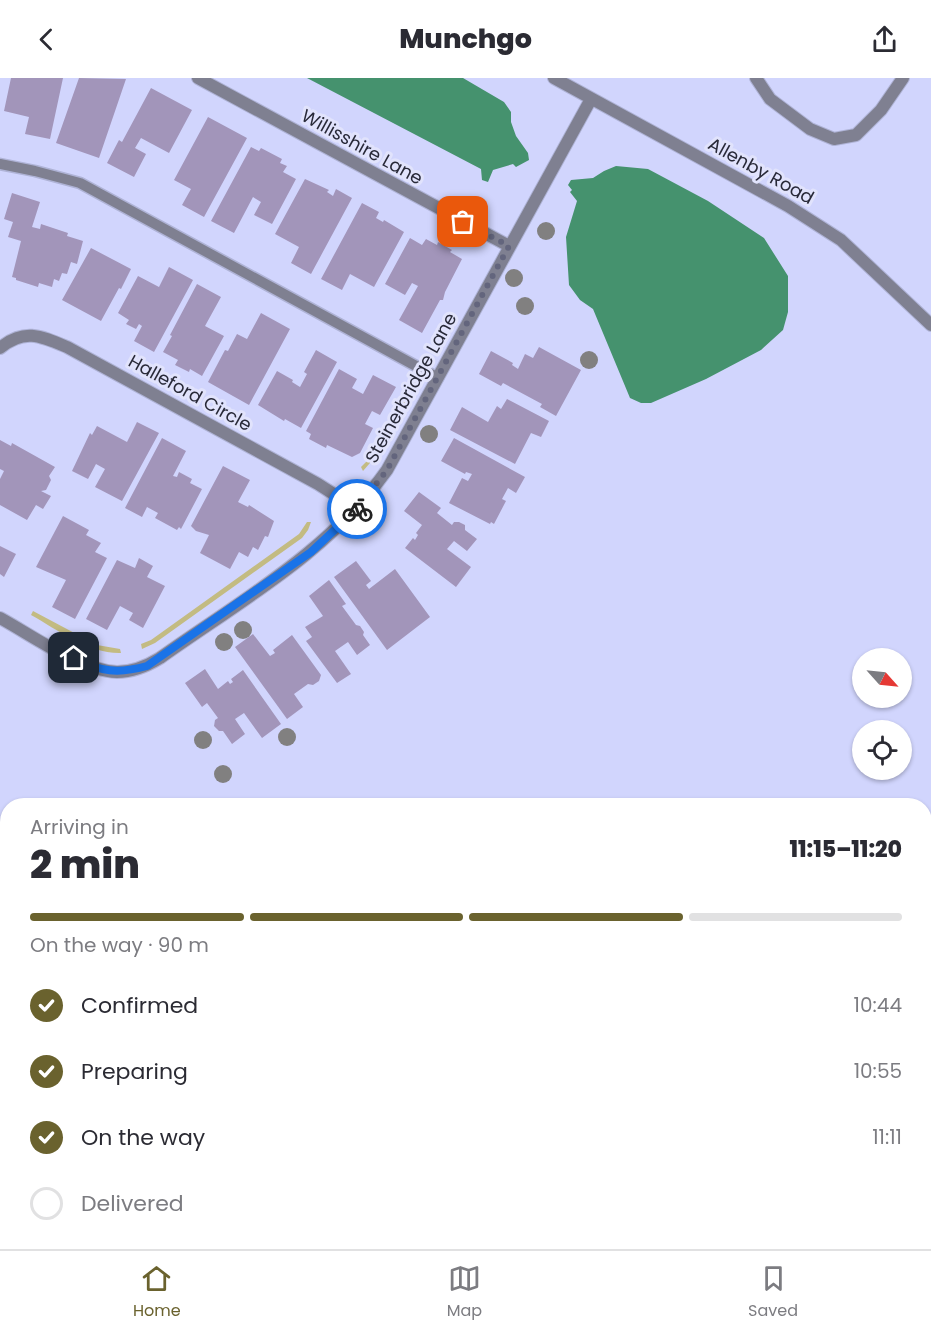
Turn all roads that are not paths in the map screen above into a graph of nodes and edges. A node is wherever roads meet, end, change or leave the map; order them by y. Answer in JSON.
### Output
{"nodes":[{"id":1,"x":198,"y":78,"type":"edge"},
{"id":2,"x":554,"y":78,"type":"edge"},
{"id":3,"x":756,"y":78,"type":"edge"},
{"id":4,"x":903,"y":78,"type":"edge"},
{"id":5,"x":591,"y":99,"type":"junction"},
{"id":6,"x":0,"y":164,"type":"edge"},
{"id":7,"x":509,"y":246,"type":"junction"},
{"id":8,"x":931,"y":325,"type":"edge"},
{"id":9,"x":0,"y":348,"type":"edge"},
{"id":10,"x":438,"y":378,"type":"junction"},
{"id":11,"x":357,"y":509,"type":"junction"},
{"id":12,"x":0,"y":618,"type":"edge"}],
"edges":[{"from":1,"to":7,"type":"street","name":"Willisshire Lane"},
{"from":2,"to":5,"type":"street","name":"Allenby Road"},
{"from":3,"to":4,"type":"street"},
{"from":5,"to":7,"type":"street","name":"Steinerbridge Lane"},
{"from":5,"to":8,"type":"street","name":"Allenby Road"},
{"from":6,"to":10,"type":"lane"},
{"from":7,"to":10,"type":"street","name":"Steinerbridge Lane"},
{"from":9,"to":11,"type":"street","name":"Halleford Circle"},
{"from":10,"to":11,"type":"street","name":"Steinerbridge Lane"},
{"from":11,"to":12,"type":"street","name":"Steinerbridge Lane"}]}
